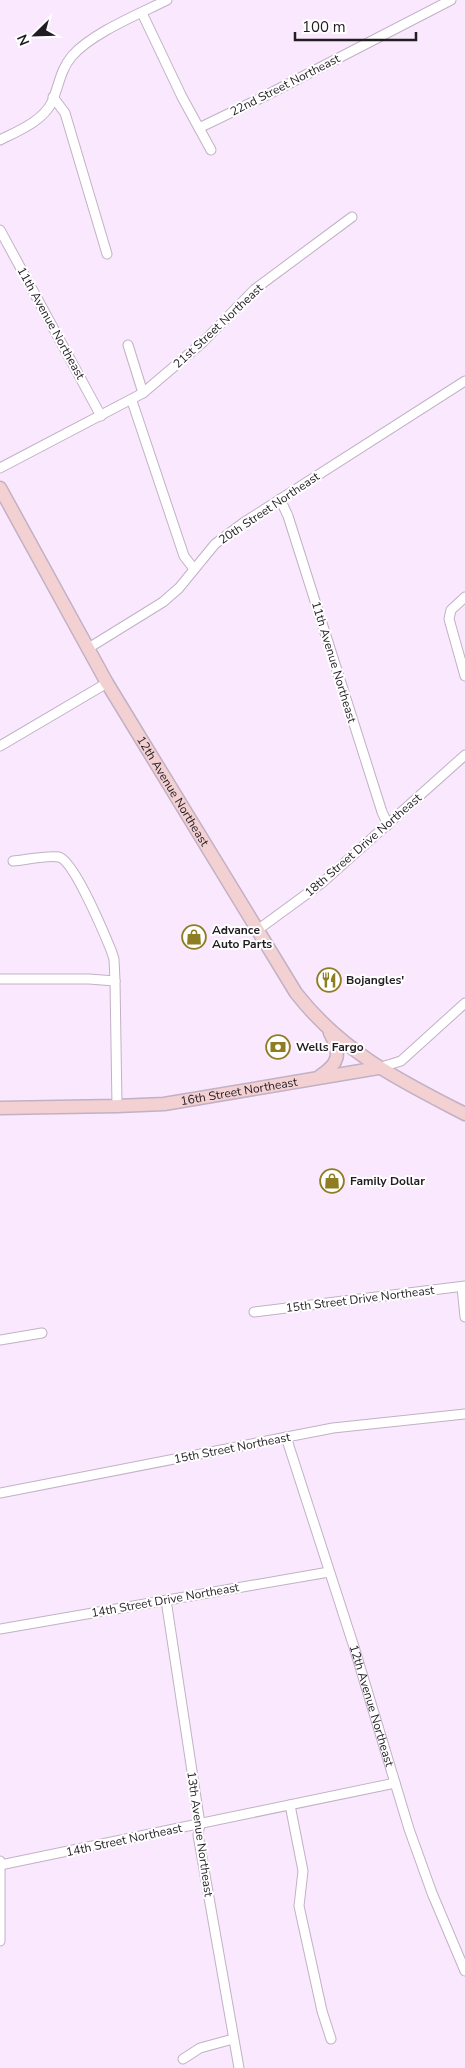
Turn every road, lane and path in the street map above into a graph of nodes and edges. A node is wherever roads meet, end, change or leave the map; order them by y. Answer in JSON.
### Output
{"nodes":[{"id":1,"x":168,"y":0,"type":"edge"},
{"id":2,"x":451,"y":0,"type":"edge"},
{"id":3,"x":142,"y":13,"type":"junction"},
{"id":4,"x":53,"y":97,"type":"junction"},
{"id":5,"x":199,"y":128,"type":"junction"},
{"id":6,"x":0,"y":140,"type":"edge"},
{"id":7,"x":211,"y":150,"type":"dead end"},
{"id":8,"x":352,"y":217,"type":"dead end"},
{"id":9,"x":0,"y":230,"type":"edge"},
{"id":10,"x":107,"y":254,"type":"dead end"},
{"id":11,"x":128,"y":345,"type":"dead end"},
{"id":12,"x":465,"y":381,"type":"edge"},
{"id":13,"x":143,"y":393,"type":"junction"},
{"id":14,"x":132,"y":400,"type":"junction"},
{"id":15,"x":101,"y":416,"type":"junction"},
{"id":16,"x":0,"y":468,"type":"edge"},
{"id":17,"x":0,"y":488,"type":"edge"},
{"id":18,"x":280,"y":499,"type":"junction"},
{"id":19,"x":194,"y":569,"type":"junction"},
{"id":20,"x":465,"y":597,"type":"edge"},
{"id":21,"x":87,"y":649,"type":"junction"},
{"id":22,"x":465,"y":676,"type":"edge"},
{"id":23,"x":107,"y":683,"type":"junction"},
{"id":24,"x":0,"y":746,"type":"edge"},
{"id":25,"x":465,"y":755,"type":"edge"},
{"id":26,"x":388,"y":825,"type":"junction"},
{"id":27,"x":13,"y":861,"type":"dead end"},
{"id":28,"x":256,"y":931,"type":"junction"},
{"id":29,"x":0,"y":980,"type":"edge"},
{"id":30,"x":115,"y":981,"type":"junction"},
{"id":31,"x":465,"y":1003,"type":"edge"},
{"id":32,"x":328,"y":1029,"type":"junction"},
{"id":33,"x":378,"y":1068,"type":"junction"},
{"id":34,"x":318,"y":1078,"type":"junction"},
{"id":35,"x":117,"y":1106,"type":"junction"},
{"id":36,"x":0,"y":1108,"type":"edge"},
{"id":37,"x":465,"y":1114,"type":"edge"},
{"id":38,"x":464,"y":1286,"type":"edge"},
{"id":39,"x":254,"y":1312,"type":"dead end"},
{"id":40,"x":465,"y":1317,"type":"edge"},
{"id":41,"x":42,"y":1333,"type":"dead end"},
{"id":42,"x":0,"y":1340,"type":"edge"},
{"id":43,"x":465,"y":1414,"type":"edge"},
{"id":44,"x":286,"y":1437,"type":"junction"},
{"id":45,"x":0,"y":1493,"type":"edge"},
{"id":46,"x":329,"y":1572,"type":"junction"},
{"id":47,"x":166,"y":1600,"type":"junction"},
{"id":48,"x":0,"y":1629,"type":"edge"},
{"id":49,"x":395,"y":1784,"type":"junction"},
{"id":50,"x":290,"y":1805,"type":"junction"},
{"id":51,"x":200,"y":1824,"type":"junction"},
{"id":52,"x":0,"y":1861,"type":"edge"},
{"id":53,"x":0,"y":1865,"type":"edge"},
{"id":54,"x":0,"y":1941,"type":"edge"},
{"id":55,"x":465,"y":1971,"type":"edge"},
{"id":56,"x":233,"y":2039,"type":"junction"},
{"id":57,"x":331,"y":2039,"type":"dead end"},
{"id":58,"x":184,"y":2059,"type":"dead end"},
{"id":59,"x":239,"y":2068,"type":"edge"}],
"edges":[{"from":1,"to":3,"type":"street"},
{"from":2,"to":5,"type":"street","name":"22nd Street Northeast"},
{"from":3,"to":4,"type":"street"},
{"from":3,"to":5,"type":"street"},
{"from":4,"to":6,"type":"street"},
{"from":4,"to":10,"type":"street"},
{"from":5,"to":7,"type":"street"},
{"from":8,"to":13,"type":"street","name":"21st Street Northeast"},
{"from":9,"to":15,"type":"street","name":"11th Avenue Northeast"},
{"from":11,"to":13,"type":"street"},
{"from":12,"to":18,"type":"street","name":"20th Street Northeast"},
{"from":13,"to":14,"type":"street","name":"21st Street Northeast"},
{"from":14,"to":15,"type":"street","name":"21st Street Northeast"},
{"from":14,"to":19,"type":"street"},
{"from":15,"to":16,"type":"street","name":"21st Street Northeast"},
{"from":17,"to":21,"type":"main road","name":"12th Avenue Northeast"},
{"from":18,"to":19,"type":"street","name":"20th Street Northeast"},
{"from":18,"to":26,"type":"street","name":"11th Avenue Northeast"},
{"from":19,"to":21,"type":"street","name":"20th Street Northeast"},
{"from":20,"to":22,"type":"street"},
{"from":21,"to":23,"type":"main road","name":"12th Avenue Northeast"},
{"from":23,"to":24,"type":"street"},
{"from":23,"to":28,"type":"main road","name":"12th Avenue Northeast"},
{"from":25,"to":26,"type":"street","name":"18th Street Drive Northeast"},
{"from":26,"to":28,"type":"street","name":"18th Street Drive Northeast"},
{"from":27,"to":30,"type":"street"},
{"from":28,"to":32,"type":"main road","name":"12th Avenue Northeast"},
{"from":29,"to":30,"type":"street"},
{"from":30,"to":35,"type":"street"},
{"from":31,"to":33,"type":"street"},
{"from":32,"to":33,"type":"main road","name":"12th Avenue Northeast"},
{"from":32,"to":34,"type":"main road"},
{"from":33,"to":34,"type":"main road","name":"16th Street Northeast"},
{"from":33,"to":37,"type":"main road"},
{"from":34,"to":35,"type":"main road","name":"16th Street Northeast"},
{"from":35,"to":36,"type":"main road","name":"16th Street Northeast"},
{"from":38,"to":39,"type":"street","name":"15th Street Drive Northeast"},
{"from":38,"to":40,"type":"street"},
{"from":41,"to":42,"type":"street"},
{"from":43,"to":44,"type":"street","name":"15th Street Northeast"},
{"from":44,"to":45,"type":"street","name":"15th Street Northeast"},
{"from":44,"to":46,"type":"street","name":"12th Avenue Northeast"},
{"from":46,"to":47,"type":"street","name":"14th Street Drive Northeast"},
{"from":46,"to":49,"type":"street","name":"12th Avenue Northeast"},
{"from":47,"to":48,"type":"street","name":"14th Street Drive Northeast"},
{"from":47,"to":51,"type":"street","name":"13th Avenue Northeast"},
{"from":49,"to":50,"type":"street","name":"14th Street Northeast"},
{"from":49,"to":55,"type":"street","name":"12th Avenue Northeast"},
{"from":50,"to":51,"type":"street","name":"14th Street Northeast"},
{"from":50,"to":57,"type":"street"},
{"from":51,"to":53,"type":"street","name":"14th Street Northeast"},
{"from":51,"to":56,"type":"street","name":"13th Avenue Northeast"},
{"from":52,"to":53,"type":"street"},
{"from":53,"to":54,"type":"street"},
{"from":56,"to":58,"type":"street"},
{"from":56,"to":59,"type":"street","name":"13th Avenue Northeast"}]}
